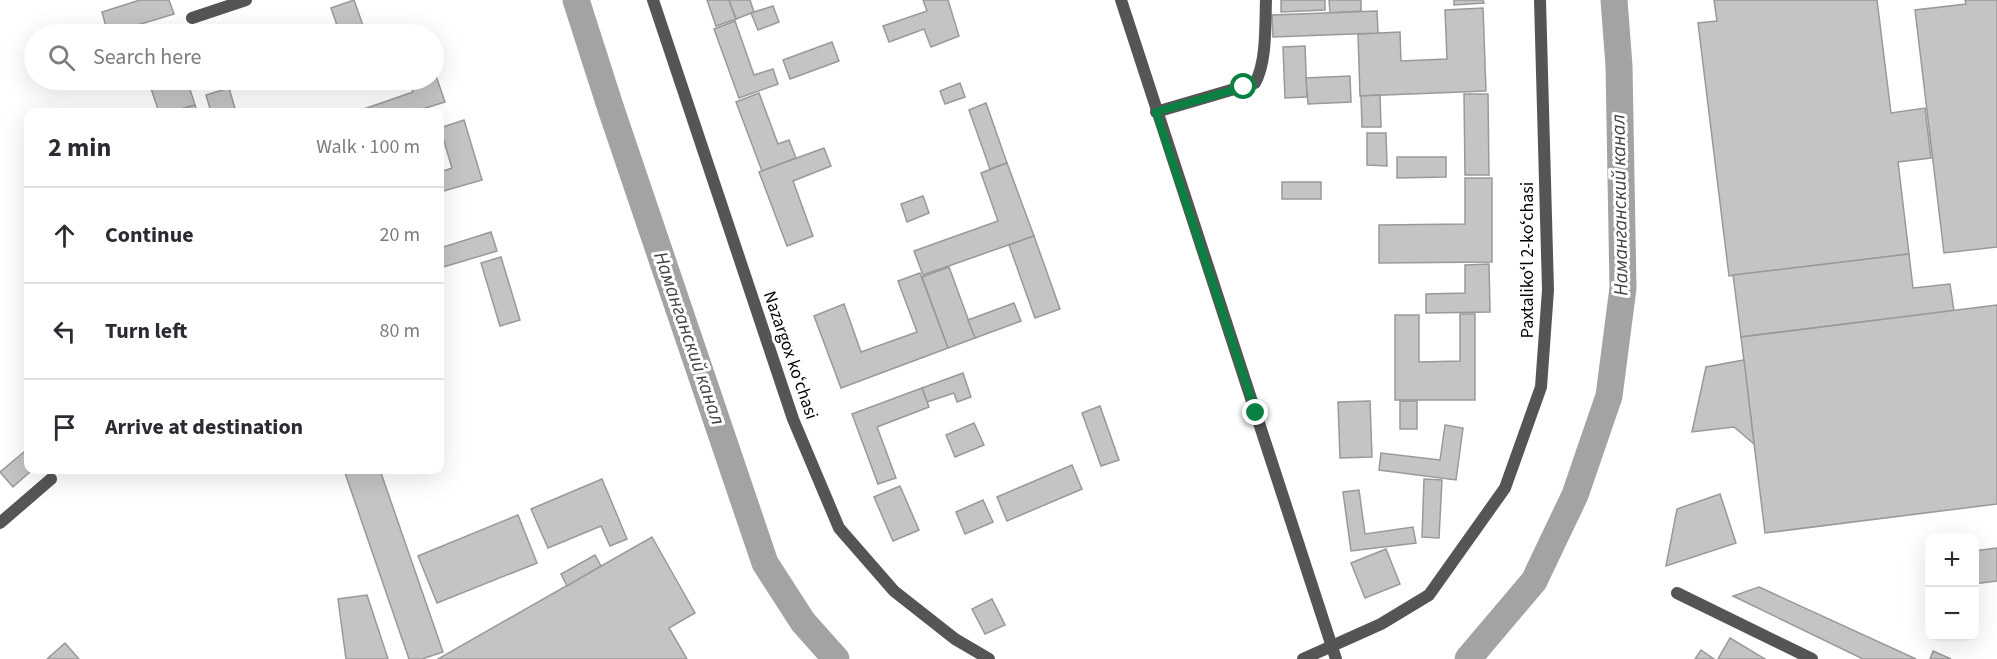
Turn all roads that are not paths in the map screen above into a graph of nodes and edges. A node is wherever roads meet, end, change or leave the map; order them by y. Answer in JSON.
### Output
{"nodes":[{"id":1,"x":246,"y":0,"type":"edge"},
{"id":2,"x":653,"y":0,"type":"edge"},
{"id":3,"x":1121,"y":0,"type":"edge"},
{"id":4,"x":1266,"y":0,"type":"edge"},
{"id":5,"x":1540,"y":0,"type":"edge"},
{"id":6,"x":192,"y":18,"type":"dead end"},
{"id":7,"x":1156,"y":112,"type":"junction"},
{"id":8,"x":51,"y":479,"type":"dead end"},
{"id":9,"x":0,"y":523,"type":"edge"},
{"id":10,"x":1677,"y":593,"type":"dead end"},
{"id":11,"x":1334,"y":653,"type":"edge"},
{"id":12,"x":990,"y":659,"type":"edge"},
{"id":13,"x":1303,"y":659,"type":"edge"},
{"id":14,"x":1812,"y":659,"type":"edge"}],
"edges":[{"from":1,"to":6,"type":"street"},
{"from":2,"to":12,"type":"street","name":"Nazargox koʻchasi"},
{"from":3,"to":7,"type":"street"},
{"from":4,"to":7,"type":"street"},
{"from":5,"to":11,"type":"street","name":"Paxtalikoʻl 2-koʻchasi"},
{"from":7,"to":11,"type":"street"},
{"from":8,"to":9,"type":"street"},
{"from":10,"to":14,"type":"street"},
{"from":11,"to":13,"type":"street"}]}
